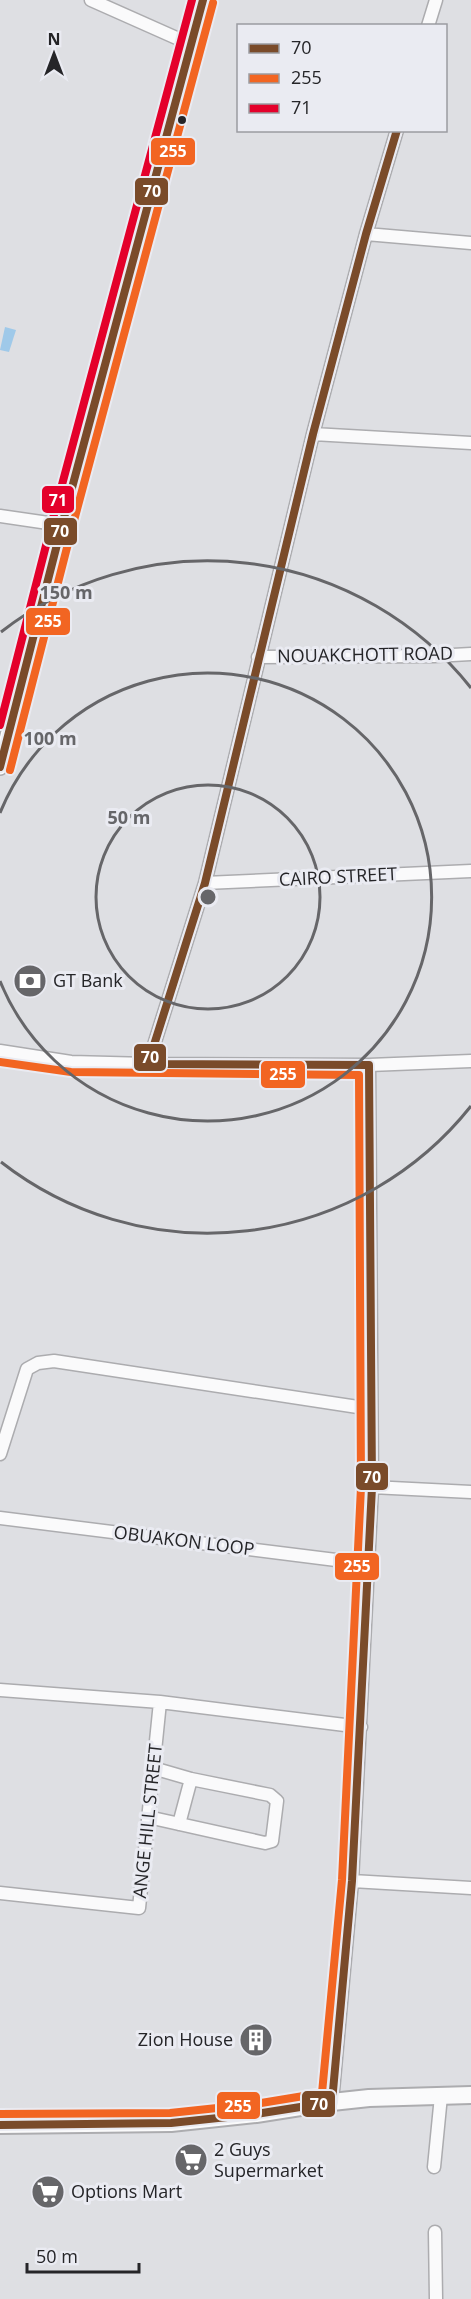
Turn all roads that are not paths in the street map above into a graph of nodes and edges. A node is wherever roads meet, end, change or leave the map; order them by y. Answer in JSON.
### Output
{"nodes":[{"id":1,"x":91,"y":0,"type":"edge"},
{"id":2,"x":202,"y":0,"type":"edge"},
{"id":3,"x":436,"y":0,"type":"edge"},
{"id":4,"x":429,"y":24,"type":"edge"},
{"id":5,"x":190,"y":44,"type":"junction"},
{"id":6,"x":396,"y":132,"type":"edge"},
{"id":7,"x":366,"y":234,"type":"junction"},
{"id":8,"x":471,"y":243,"type":"edge"},
{"id":9,"x":313,"y":434,"type":"junction"},
{"id":10,"x":471,"y":443,"type":"edge"},
{"id":11,"x":0,"y":516,"type":"edge"},
{"id":12,"x":62,"y":525,"type":"junction"},
{"id":13,"x":471,"y":654,"type":"edge"},
{"id":14,"x":258,"y":657,"type":"junction"},
{"id":15,"x":0,"y":767,"type":"edge"},
{"id":16,"x":471,"y":871,"type":"edge"},
{"id":17,"x":205,"y":883,"type":"junction"},
{"id":18,"x":0,"y":1051,"type":"edge"},
{"id":19,"x":471,"y":1061,"type":"edge"},
{"id":20,"x":148,"y":1064,"type":"junction"},
{"id":21,"x":369,"y":1065,"type":"junction"},
{"id":22,"x":371,"y":1409,"type":"junction"},
{"id":23,"x":0,"y":1454,"type":"edge"},
{"id":24,"x":372,"y":1487,"type":"junction"},
{"id":25,"x":471,"y":1492,"type":"edge"},
{"id":26,"x":0,"y":1518,"type":"edge"},
{"id":27,"x":368,"y":1564,"type":"junction"},
{"id":28,"x":0,"y":1690,"type":"edge"},
{"id":29,"x":160,"y":1702,"type":"junction"},
{"id":30,"x":361,"y":1727,"type":"junction"},
{"id":31,"x":153,"y":1768,"type":"junction"},
{"id":32,"x":191,"y":1779,"type":"junction"},
{"id":33,"x":148,"y":1817,"type":"junction"},
{"id":34,"x":179,"y":1824,"type":"junction"},
{"id":35,"x":352,"y":1881,"type":"junction"},
{"id":36,"x":471,"y":1888,"type":"edge"},
{"id":37,"x":0,"y":1893,"type":"edge"},
{"id":38,"x":471,"y":2095,"type":"edge"},
{"id":39,"x":441,"y":2096,"type":"junction"},
{"id":40,"x":332,"y":2102,"type":"junction"},
{"id":41,"x":0,"y":2125,"type":"edge"},
{"id":42,"x":434,"y":2167,"type":"dead end"},
{"id":43,"x":435,"y":2232,"type":"dead end"},
{"id":44,"x":436,"y":2299,"type":"edge"}],
"edges":[{"from":1,"to":5,"type":"street"},
{"from":2,"to":5,"type":"street"},
{"from":3,"to":4,"type":"street"},
{"from":5,"to":12,"type":"street"},
{"from":6,"to":7,"type":"street"},
{"from":7,"to":8,"type":"street"},
{"from":7,"to":9,"type":"street"},
{"from":9,"to":10,"type":"street"},
{"from":9,"to":14,"type":"street"},
{"from":11,"to":12,"type":"street"},
{"from":12,"to":15,"type":"street"},
{"from":13,"to":14,"type":"street","name":"NOUAKCHOTT ROAD"},
{"from":14,"to":17,"type":"street"},
{"from":16,"to":17,"type":"street","name":"CAIRO STREET"},
{"from":17,"to":20,"type":"street"},
{"from":18,"to":20,"type":"street"},
{"from":19,"to":21,"type":"street"},
{"from":20,"to":21,"type":"street"},
{"from":21,"to":22,"type":"street"},
{"from":22,"to":23,"type":"street"},
{"from":22,"to":24,"type":"street"},
{"from":24,"to":25,"type":"street"},
{"from":24,"to":27,"type":"street"},
{"from":26,"to":27,"type":"street","name":"OBUAKON LOOP"},
{"from":27,"to":30,"type":"street"},
{"from":28,"to":29,"type":"street"},
{"from":29,"to":30,"type":"street"},
{"from":29,"to":31,"type":"street","name":"ANGE HILL STREET"},
{"from":30,"to":35,"type":"street"},
{"from":31,"to":32,"type":"street"},
{"from":31,"to":33,"type":"street","name":"ANGE HILL STREET"},
{"from":32,"to":34,"type":"street"},
{"from":32,"to":34,"type":"street"},
{"from":33,"to":34,"type":"street"},
{"from":33,"to":37,"type":"street","name":"ANGE HILL STREET"},
{"from":35,"to":36,"type":"street"},
{"from":35,"to":40,"type":"street"},
{"from":38,"to":39,"type":"main road"},
{"from":39,"to":40,"type":"main road"},
{"from":39,"to":42,"type":"street"},
{"from":40,"to":41,"type":"main road"},
{"from":43,"to":44,"type":"street"}]}
